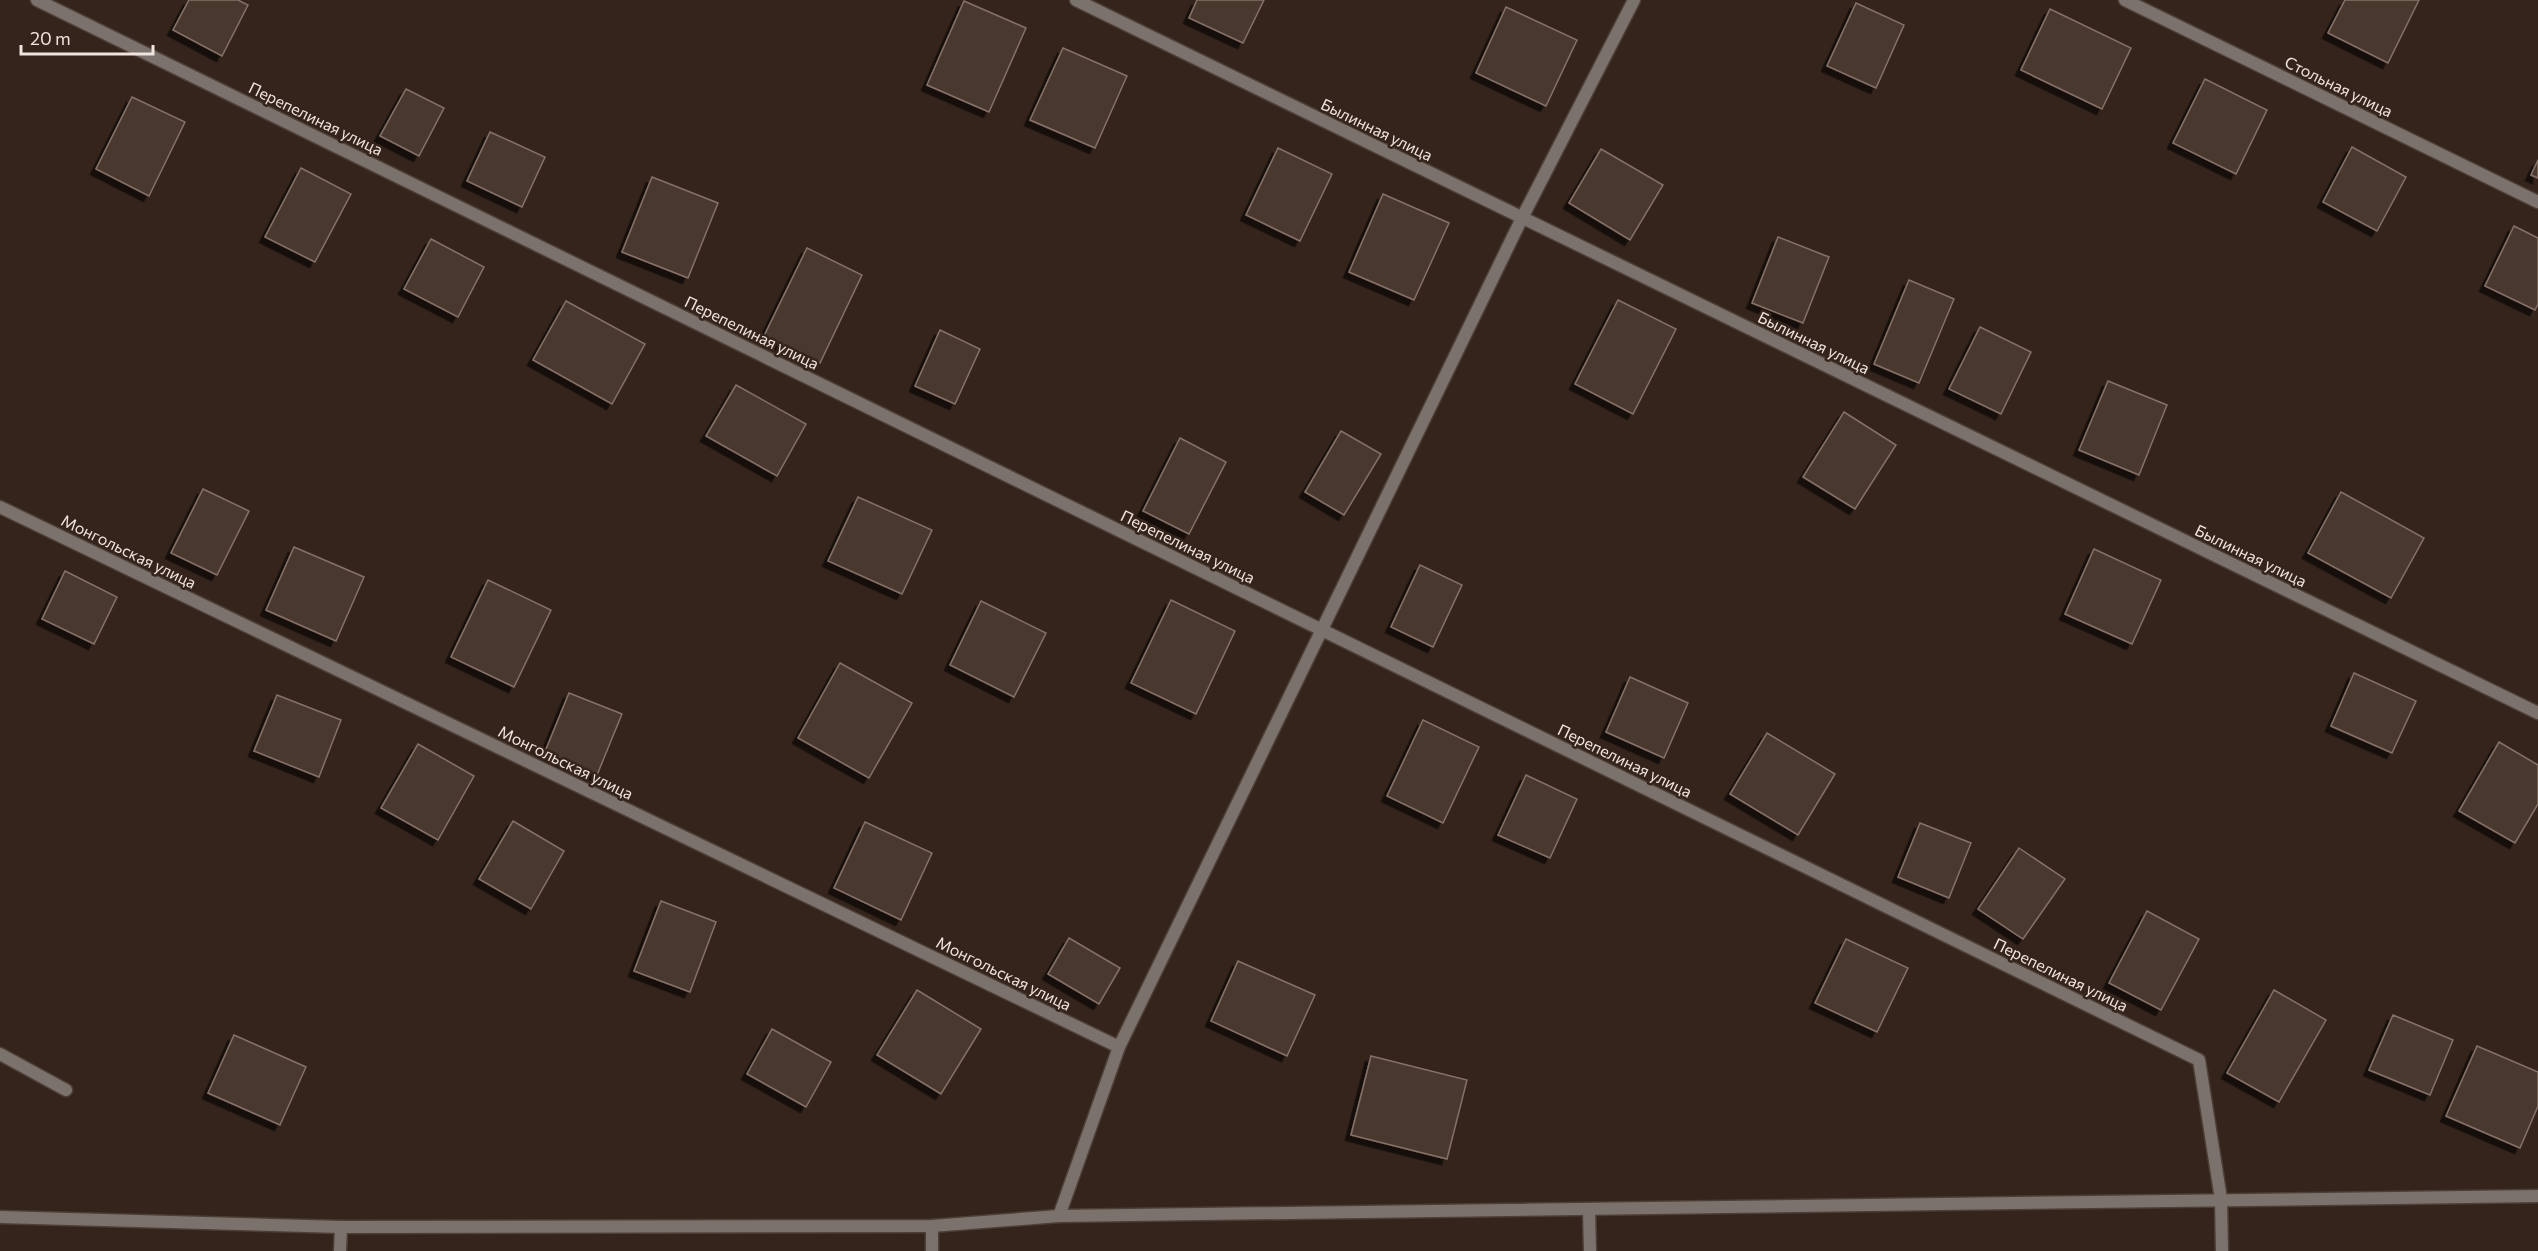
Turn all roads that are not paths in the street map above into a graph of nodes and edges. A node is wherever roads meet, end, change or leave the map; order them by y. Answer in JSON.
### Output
{"nodes":[{"id":1,"x":37,"y":0,"type":"edge"},
{"id":2,"x":1076,"y":0,"type":"edge"},
{"id":3,"x":1634,"y":0,"type":"edge"},
{"id":4,"x":2126,"y":0,"type":"edge"},
{"id":5,"x":2538,"y":202,"type":"edge"},
{"id":6,"x":1522,"y":218,"type":"junction"},
{"id":7,"x":0,"y":507,"type":"edge"},
{"id":8,"x":1321,"y":629,"type":"junction"},
{"id":9,"x":2538,"y":713,"type":"edge"},
{"id":10,"x":1119,"y":1047,"type":"junction"},
{"id":11,"x":0,"y":1054,"type":"edge"},
{"id":12,"x":66,"y":1090,"type":"dead end"},
{"id":13,"x":2538,"y":1196,"type":"edge"},
{"id":14,"x":2221,"y":1199,"type":"junction"},
{"id":15,"x":1589,"y":1210,"type":"junction"},
{"id":16,"x":0,"y":1216,"type":"edge"},
{"id":17,"x":1059,"y":1216,"type":"junction"},
{"id":18,"x":932,"y":1226,"type":"junction"},
{"id":19,"x":341,"y":1227,"type":"junction"},
{"id":20,"x":340,"y":1251,"type":"edge"},
{"id":21,"x":932,"y":1251,"type":"edge"},
{"id":22,"x":1590,"y":1251,"type":"edge"},
{"id":23,"x":2222,"y":1251,"type":"edge"}],
"edges":[{"from":1,"to":8,"type":"street","name":"Перепелиная улица"},
{"from":2,"to":6,"type":"street","name":"Былинная улица"},
{"from":3,"to":6,"type":"street"},
{"from":4,"to":5,"type":"street","name":"Стольная улица"},
{"from":6,"to":8,"type":"street"},
{"from":6,"to":9,"type":"street","name":"Былинная улица"},
{"from":7,"to":10,"type":"street","name":"Монгольская улица"},
{"from":8,"to":10,"type":"street"},
{"from":8,"to":14,"type":"street","name":"Перепелиная улица"},
{"from":10,"to":17,"type":"street"},
{"from":11,"to":12,"type":"street"},
{"from":13,"to":14,"type":"street"},
{"from":14,"to":15,"type":"street"},
{"from":14,"to":23,"type":"street"},
{"from":15,"to":17,"type":"street"},
{"from":15,"to":22,"type":"street"},
{"from":16,"to":19,"type":"street"},
{"from":17,"to":18,"type":"street"},
{"from":18,"to":19,"type":"street"},
{"from":18,"to":21,"type":"street"},
{"from":19,"to":20,"type":"street"}]}
